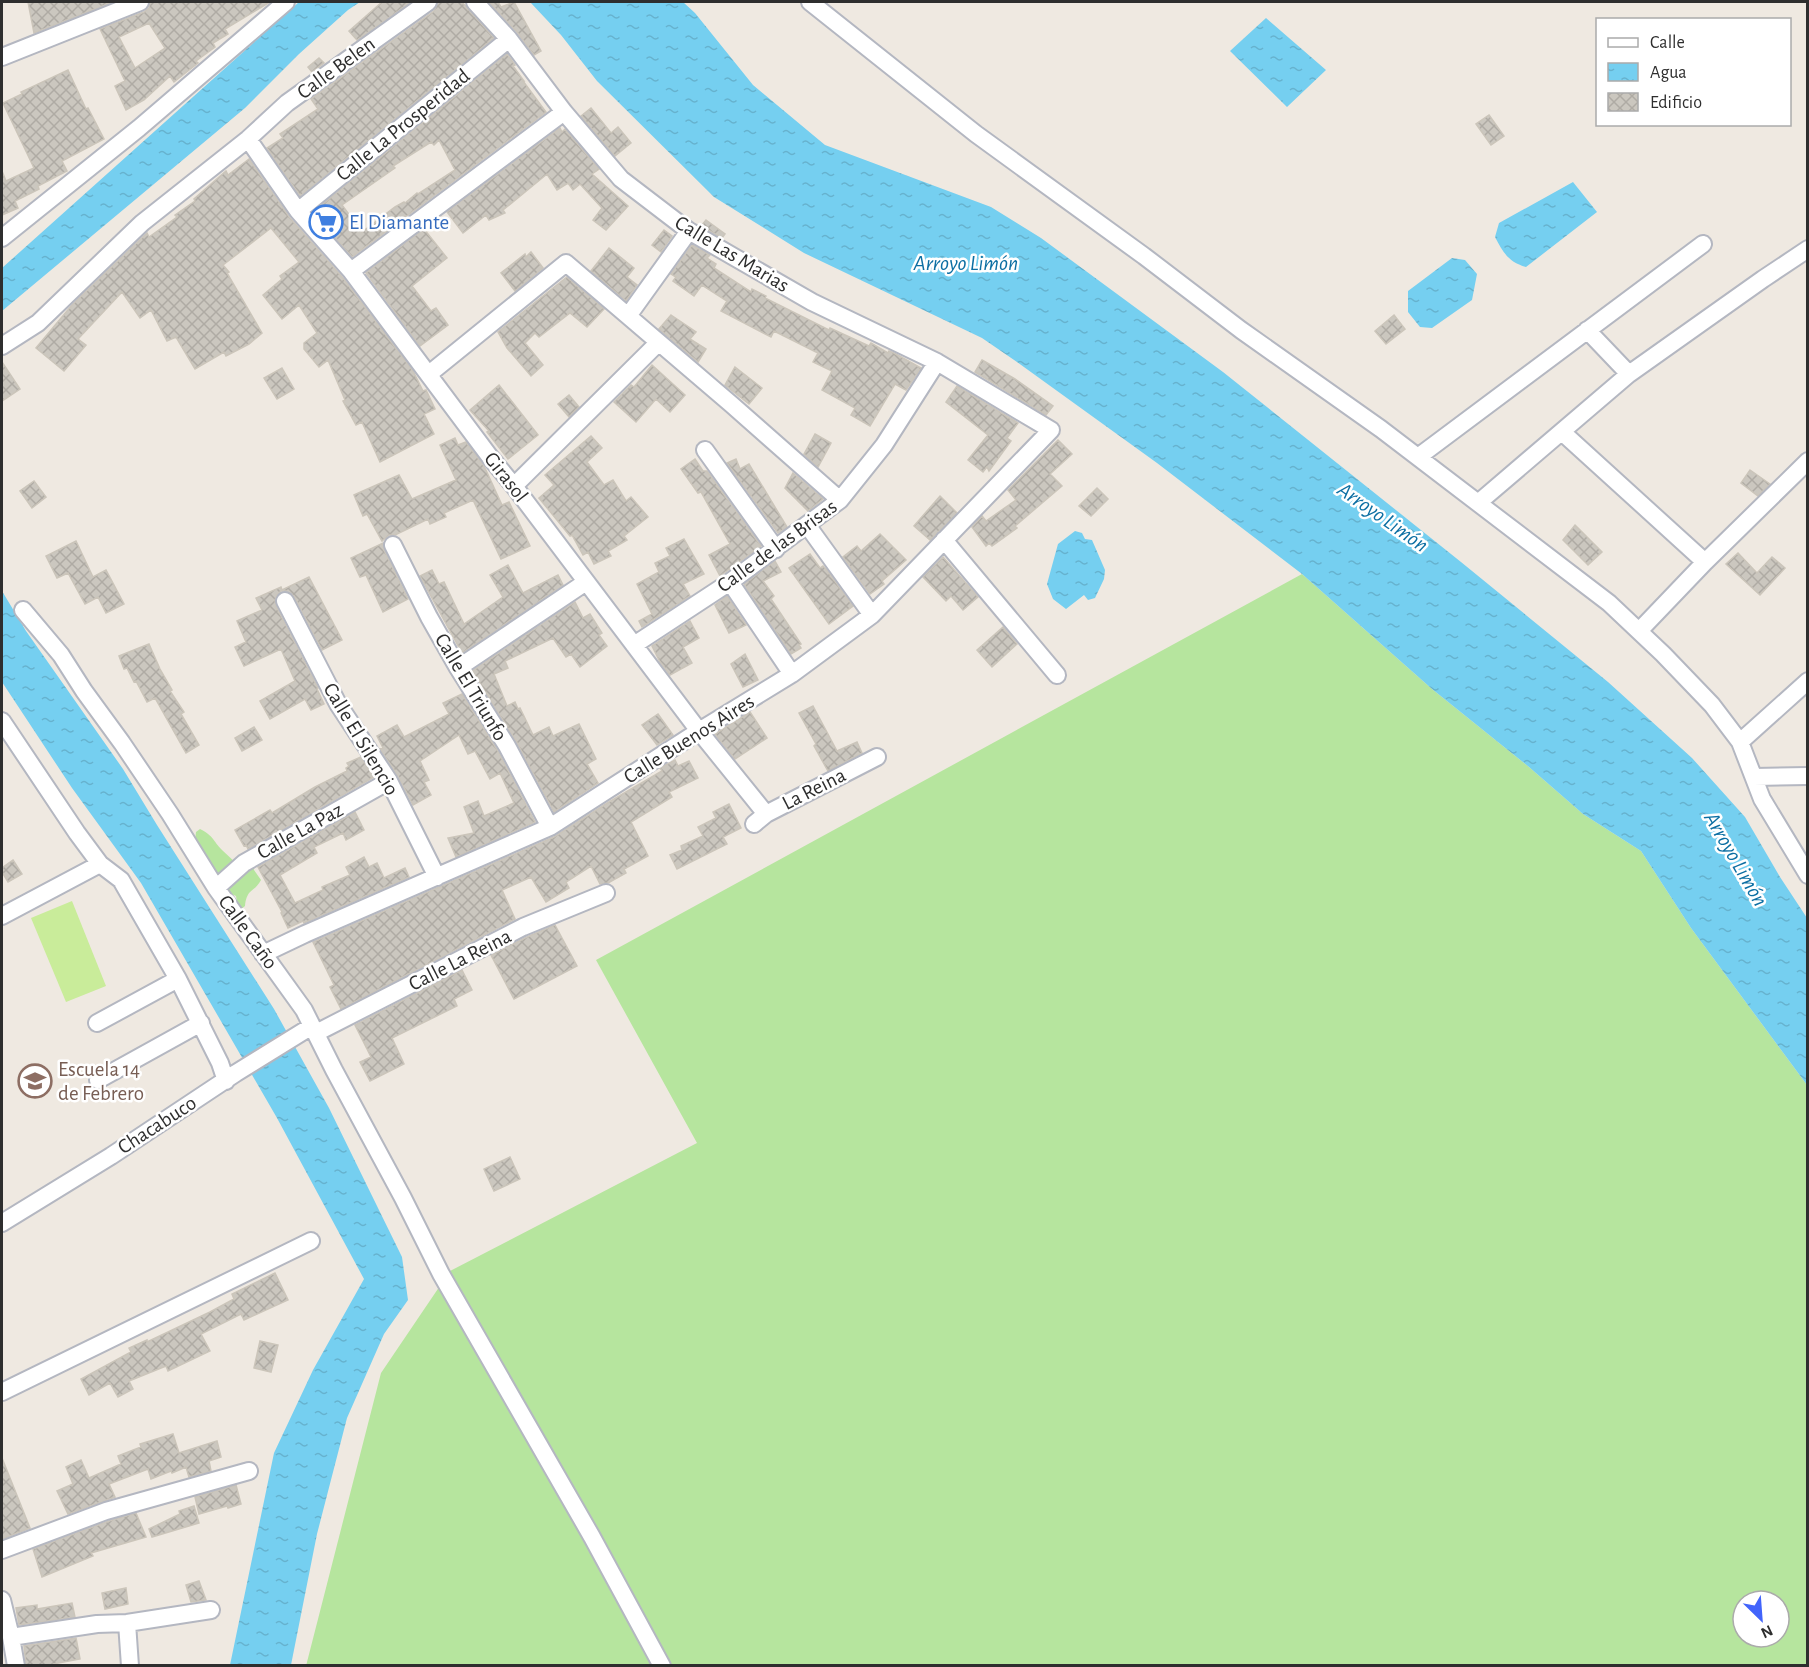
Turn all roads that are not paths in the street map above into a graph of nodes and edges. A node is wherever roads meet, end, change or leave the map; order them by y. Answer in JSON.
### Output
{"nodes":[{"id":1,"x":141,"y":2,"type":"edge"},
{"id":2,"x":286,"y":2,"type":"edge"},
{"id":3,"x":428,"y":2,"type":"edge"},
{"id":4,"x":475,"y":2,"type":"edge"},
{"id":5,"x":810,"y":2,"type":"edge"},
{"id":6,"x":509,"y":39,"type":"junction"},
{"id":7,"x":2,"y":57,"type":"edge"},
{"id":8,"x":564,"y":112,"type":"junction"},
{"id":9,"x":248,"y":140,"type":"junction"},
{"id":10,"x":298,"y":211,"type":"junction"},
{"id":11,"x":689,"y":231,"type":"junction"},
{"id":12,"x":2,"y":238,"type":"edge"},
{"id":13,"x":1702,"y":244,"type":"dead end"},
{"id":14,"x":1808,"y":249,"type":"edge"},
{"id":15,"x":351,"y":271,"type":"junction"},
{"id":16,"x":628,"y":316,"type":"junction"},
{"id":17,"x":1587,"y":330,"type":"junction"},
{"id":18,"x":658,"y":343,"type":"junction"},
{"id":19,"x":2,"y":346,"type":"edge"},
{"id":20,"x":937,"y":362,"type":"junction"},
{"id":21,"x":429,"y":374,"type":"junction"},
{"id":22,"x":1629,"y":374,"type":"junction"},
{"id":23,"x":1051,"y":430,"type":"joint"},
{"id":24,"x":1562,"y":432,"type":"junction"},
{"id":25,"x":705,"y":450,"type":"dead end"},
{"id":26,"x":1418,"y":457,"type":"junction"},
{"id":27,"x":1808,"y":461,"type":"edge"},
{"id":28,"x":514,"y":486,"type":"junction"},
{"id":29,"x":840,"y":500,"type":"junction"},
{"id":30,"x":1478,"y":503,"type":"junction"},
{"id":31,"x":807,"y":525,"type":"junction"},
{"id":32,"x":944,"y":540,"type":"junction"},
{"id":33,"x":393,"y":545,"type":"dead end"},
{"id":34,"x":776,"y":549,"type":"junction"},
{"id":35,"x":1705,"y":562,"type":"junction"},
{"id":36,"x":586,"y":582,"type":"junction"},
{"id":37,"x":730,"y":582,"type":"junction"},
{"id":38,"x":285,"y":601,"type":"dead end"},
{"id":39,"x":23,"y":610,"type":"dead end"},
{"id":40,"x":872,"y":615,"type":"junction"},
{"id":41,"x":1639,"y":631,"type":"junction"},
{"id":42,"x":634,"y":645,"type":"junction"},
{"id":43,"x":458,"y":668,"type":"junction"},
{"id":44,"x":792,"y":674,"type":"junction"},
{"id":45,"x":1058,"y":675,"type":"dead end"},
{"id":46,"x":1808,"y":681,"type":"edge"},
{"id":47,"x":2,"y":721,"type":"edge"},
{"id":48,"x":699,"y":731,"type":"junction"},
{"id":49,"x":1740,"y":742,"type":"junction"},
{"id":50,"x":877,"y":757,"type":"dead end"},
{"id":51,"x":1808,"y":776,"type":"edge"},
{"id":52,"x":1754,"y":777,"type":"junction"},
{"id":53,"x":389,"y":782,"type":"junction"},
{"id":54,"x":760,"y":819,"type":"joint"},
{"id":55,"x":550,"y":827,"type":"junction"},
{"id":56,"x":100,"y":864,"type":"junction"},
{"id":57,"x":1808,"y":875,"type":"edge"},
{"id":58,"x":437,"y":877,"type":"junction"},
{"id":59,"x":216,"y":888,"type":"junction"},
{"id":60,"x":606,"y":893,"type":"dead end"},
{"id":61,"x":3,"y":913,"type":"edge"},
{"id":62,"x":263,"y":954,"type":"junction"},
{"id":63,"x":178,"y":980,"type":"junction"},
{"id":64,"x":97,"y":1023,"type":"dead end"},
{"id":65,"x":201,"y":1023,"type":"junction"},
{"id":66,"x":310,"y":1031,"type":"junction"},
{"id":67,"x":231,"y":1077,"type":"junction"},
{"id":68,"x":98,"y":1080,"type":"dead end"},
{"id":69,"x":2,"y":1223,"type":"edge"},
{"id":70,"x":311,"y":1241,"type":"dead end"},
{"id":71,"x":2,"y":1392,"type":"edge"},
{"id":72,"x":249,"y":1471,"type":"dead end"},
{"id":73,"x":2,"y":1550,"type":"edge"},
{"id":74,"x":2,"y":1600,"type":"edge"},
{"id":75,"x":211,"y":1610,"type":"dead end"},
{"id":76,"x":127,"y":1623,"type":"junction"},
{"id":77,"x":11,"y":1637,"type":"junction"},
{"id":78,"x":16,"y":1665,"type":"edge"},
{"id":79,"x":130,"y":1665,"type":"edge"},
{"id":80,"x":662,"y":1665,"type":"edge"}],
"edges":[{"from":1,"to":7,"type":"street"},
{"from":2,"to":12,"type":"street"},
{"from":3,"to":9,"type":"street","name":"Calle Belen"},
{"from":4,"to":6,"type":"street","name":"Calle Las Marias"},
{"from":5,"to":26,"type":"street"},
{"from":6,"to":8,"type":"street","name":"Calle Las Marias"},
{"from":6,"to":10,"type":"street","name":"Calle La Prosperidad"},
{"from":8,"to":11,"type":"street","name":"Calle Las Marias"},
{"from":8,"to":15,"type":"street"},
{"from":9,"to":10,"type":"street","name":"Girasol"},
{"from":9,"to":19,"type":"street","name":"Calle Belen"},
{"from":10,"to":15,"type":"street","name":"Girasol"},
{"from":11,"to":16,"type":"street"},
{"from":11,"to":20,"type":"street","name":"Calle Las Marias"},
{"from":13,"to":17,"type":"street"},
{"from":14,"to":22,"type":"street"},
{"from":15,"to":21,"type":"street","name":"Girasol"},
{"from":16,"to":18,"type":"street"},
{"from":16,"to":21,"type":"street"},
{"from":17,"to":22,"type":"street"},
{"from":17,"to":26,"type":"street"},
{"from":18,"to":28,"type":"street"},
{"from":18,"to":29,"type":"street"},
{"from":20,"to":23,"type":"street","name":"Calle Las Marias"},
{"from":20,"to":29,"type":"street","name":"Calle de las Brisas"},
{"from":21,"to":28,"type":"street","name":"Girasol"},
{"from":22,"to":24,"type":"street"},
{"from":23,"to":32,"type":"street","name":"Calle Buenos Aires"},
{"from":24,"to":30,"type":"street"},
{"from":24,"to":35,"type":"street"},
{"from":25,"to":34,"type":"street"},
{"from":26,"to":30,"type":"street"},
{"from":27,"to":35,"type":"street"},
{"from":28,"to":36,"type":"street","name":"Girasol"},
{"from":29,"to":31,"type":"street","name":"Calle de las Brisas"},
{"from":30,"to":41,"type":"street"},
{"from":31,"to":34,"type":"street","name":"Calle de las Brisas"},
{"from":31,"to":40,"type":"street"},
{"from":32,"to":40,"type":"street","name":"Calle Buenos Aires"},
{"from":32,"to":45,"type":"street"},
{"from":33,"to":43,"type":"street","name":"Calle El Triunfo"},
{"from":34,"to":37,"type":"street","name":"Calle de las Brisas"},
{"from":35,"to":41,"type":"street"},
{"from":36,"to":42,"type":"street","name":"Girasol"},
{"from":36,"to":43,"type":"street"},
{"from":37,"to":42,"type":"street","name":"Calle de las Brisas"},
{"from":37,"to":44,"type":"street"},
{"from":38,"to":53,"type":"street","name":"Calle El Silencio"},
{"from":39,"to":59,"type":"street","name":"Calle Caño"},
{"from":40,"to":44,"type":"street","name":"Calle Buenos Aires"},
{"from":41,"to":49,"type":"street"},
{"from":42,"to":48,"type":"street","name":"Girasol"},
{"from":43,"to":55,"type":"street","name":"Calle El Triunfo"},
{"from":44,"to":48,"type":"street","name":"Calle Buenos Aires"},
{"from":46,"to":49,"type":"street"},
{"from":47,"to":56,"type":"street"},
{"from":48,"to":54,"type":"street","name":"Girasol"},
{"from":48,"to":55,"type":"street","name":"Calle Buenos Aires"},
{"from":49,"to":52,"type":"street"},
{"from":50,"to":54,"type":"street","name":"La Reina"},
{"from":51,"to":52,"type":"street"},
{"from":52,"to":57,"type":"street"},
{"from":53,"to":58,"type":"street","name":"Calle El Silencio"},
{"from":53,"to":59,"type":"street","name":"Calle La Paz"},
{"from":55,"to":58,"type":"street","name":"Calle Buenos Aires"},
{"from":56,"to":61,"type":"street"},
{"from":56,"to":63,"type":"street"},
{"from":58,"to":62,"type":"street","name":"Calle Buenos Aires"},
{"from":59,"to":62,"type":"street","name":"Calle Caño"},
{"from":60,"to":66,"type":"street","name":"Calle La Reina"},
{"from":62,"to":66,"type":"street","name":"Calle Caño"},
{"from":63,"to":64,"type":"street"},
{"from":63,"to":65,"type":"street"},
{"from":65,"to":67,"type":"street"},
{"from":65,"to":68,"type":"street"},
{"from":66,"to":67,"type":"street","name":"Chacabuco"},
{"from":66,"to":80,"type":"street","name":"Calle Caño"},
{"from":67,"to":69,"type":"street","name":"Chacabuco"},
{"from":70,"to":71,"type":"street"},
{"from":72,"to":73,"type":"street"},
{"from":74,"to":77,"type":"street"},
{"from":75,"to":76,"type":"street"},
{"from":76,"to":77,"type":"street"},
{"from":76,"to":79,"type":"street"},
{"from":77,"to":78,"type":"street"}]}
